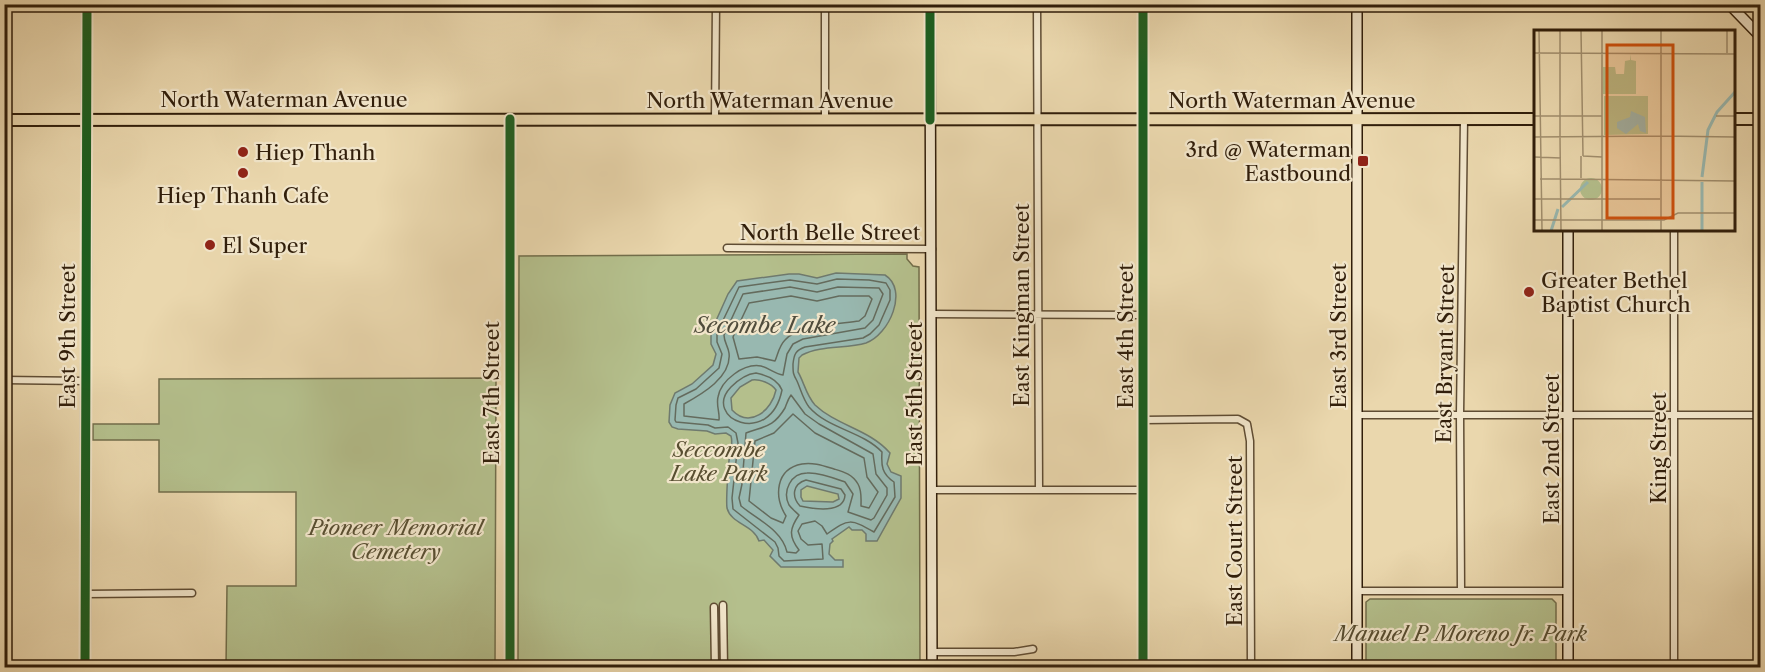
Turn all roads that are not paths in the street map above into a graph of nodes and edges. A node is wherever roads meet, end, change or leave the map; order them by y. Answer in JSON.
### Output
{"nodes":[{"id":1,"x":87,"y":4,"type":"edge"},
{"id":2,"x":716,"y":4,"type":"edge"},
{"id":3,"x":825,"y":4,"type":"edge"},
{"id":4,"x":930,"y":4,"type":"edge"},
{"id":5,"x":1037,"y":4,"type":"edge"},
{"id":6,"x":1143,"y":4,"type":"edge"},
{"id":7,"x":1357,"y":4,"type":"edge"},
{"id":8,"x":1729,"y":4,"type":"edge"},
{"id":9,"x":1761,"y":36,"type":"edge"},
{"id":10,"x":1356,"y":118,"type":"junction"},
{"id":11,"x":510,"y":119,"type":"junction"},
{"id":12,"x":1464,"y":119,"type":"junction"},
{"id":13,"x":1534,"y":119,"type":"edge"},
{"id":14,"x":1735,"y":119,"type":"edge"},
{"id":15,"x":1761,"y":119,"type":"edge"},
{"id":16,"x":4,"y":120,"type":"edge"},
{"id":17,"x":87,"y":120,"type":"junction"},
{"id":18,"x":715,"y":120,"type":"junction"},
{"id":19,"x":825,"y":120,"type":"junction"},
{"id":20,"x":930,"y":120,"type":"junction"},
{"id":21,"x":1036,"y":120,"type":"junction"},
{"id":22,"x":1143,"y":120,"type":"junction"},
{"id":23,"x":1568,"y":231,"type":"edge"},
{"id":24,"x":1674,"y":231,"type":"edge"},
{"id":25,"x":728,"y":248,"type":"dead end"},
{"id":26,"x":932,"y":249,"type":"junction"},
{"id":27,"x":932,"y":314,"type":"junction"},
{"id":28,"x":1038,"y":315,"type":"junction"},
{"id":29,"x":1143,"y":315,"type":"junction"},
{"id":30,"x":4,"y":380,"type":"edge"},
{"id":31,"x":85,"y":381,"type":"junction"},
{"id":32,"x":1460,"y":414,"type":"junction"},
{"id":33,"x":1356,"y":415,"type":"junction"},
{"id":34,"x":1569,"y":415,"type":"junction"},
{"id":35,"x":1761,"y":415,"type":"edge"},
{"id":36,"x":1674,"y":416,"type":"junction"},
{"id":37,"x":1143,"y":420,"type":"junction"},
{"id":38,"x":932,"y":490,"type":"junction"},
{"id":39,"x":1039,"y":490,"type":"junction"},
{"id":40,"x":1143,"y":490,"type":"junction"},
{"id":41,"x":1461,"y":590,"type":"junction"},
{"id":42,"x":1356,"y":591,"type":"junction"},
{"id":43,"x":1569,"y":591,"type":"junction"},
{"id":44,"x":192,"y":593,"type":"dead end"},
{"id":45,"x":85,"y":594,"type":"junction"},
{"id":46,"x":723,"y":605,"type":"dead end"},
{"id":47,"x":714,"y":607,"type":"dead end"},
{"id":48,"x":1033,"y":649,"type":"dead end"},
{"id":49,"x":933,"y":652,"type":"junction"},
{"id":50,"x":84,"y":668,"type":"edge"},
{"id":51,"x":510,"y":668,"type":"edge"},
{"id":52,"x":715,"y":668,"type":"edge"},
{"id":53,"x":724,"y":668,"type":"edge"},
{"id":54,"x":932,"y":668,"type":"edge"},
{"id":55,"x":1143,"y":668,"type":"edge"},
{"id":56,"x":1251,"y":668,"type":"edge"},
{"id":57,"x":1357,"y":668,"type":"edge"},
{"id":58,"x":1568,"y":668,"type":"edge"},
{"id":59,"x":1674,"y":668,"type":"edge"}],
"edges":[{"from":1,"to":17,"type":"street","name":"East 9th Street"},
{"from":2,"to":18,"type":"street"},
{"from":3,"to":19,"type":"street"},
{"from":4,"to":20,"type":"street","name":"East 5th Street"},
{"from":5,"to":21,"type":"street","name":"East Kingman Street"},
{"from":6,"to":22,"type":"street","name":"East 4th Street"},
{"from":7,"to":10,"type":"street","name":"East 3rd Street"},
{"from":8,"to":9,"type":"street"},
{"from":10,"to":12,"type":"main road","name":"North Waterman Avenue"},
{"from":10,"to":22,"type":"main road","name":"North Waterman Avenue"},
{"from":10,"to":33,"type":"street","name":"East 3rd Street"},
{"from":11,"to":17,"type":"main road","name":"North Waterman Avenue"},
{"from":11,"to":18,"type":"main road","name":"North Waterman Avenue"},
{"from":11,"to":51,"type":"street","name":"East 7th Street"},
{"from":12,"to":13,"type":"main road","name":"North Waterman Avenue"},
{"from":12,"to":32,"type":"street","name":"East Bryant Street"},
{"from":14,"to":15,"type":"main road"},
{"from":16,"to":17,"type":"main road","name":"North Waterman Avenue"},
{"from":17,"to":31,"type":"street","name":"East 9th Street"},
{"from":18,"to":19,"type":"main road","name":"North Waterman Avenue"},
{"from":19,"to":20,"type":"main road","name":"North Waterman Avenue"},
{"from":20,"to":21,"type":"main road","name":"North Waterman Avenue"},
{"from":20,"to":26,"type":"street","name":"East 5th Street"},
{"from":21,"to":22,"type":"main road","name":"North Waterman Avenue"},
{"from":21,"to":28,"type":"street","name":"East Kingman Street"},
{"from":22,"to":29,"type":"street","name":"East 4th Street"},
{"from":23,"to":34,"type":"street","name":"East 2nd Street"},
{"from":24,"to":36,"type":"street","name":"King Street"},
{"from":25,"to":26,"type":"street","name":"North Belle Street"},
{"from":26,"to":27,"type":"street","name":"East 5th Street"},
{"from":27,"to":28,"type":"street"},
{"from":27,"to":38,"type":"street","name":"East 5th Street"},
{"from":28,"to":29,"type":"street"},
{"from":28,"to":39,"type":"street","name":"East Kingman Street"},
{"from":29,"to":37,"type":"street","name":"East 4th Street"},
{"from":30,"to":31,"type":"street"},
{"from":31,"to":45,"type":"street","name":"East 9th Street"},
{"from":32,"to":33,"type":"street"},
{"from":32,"to":34,"type":"street"},
{"from":32,"to":41,"type":"street","name":"East Bryant Street"},
{"from":33,"to":42,"type":"street","name":"East 3rd Street"},
{"from":34,"to":36,"type":"street"},
{"from":34,"to":43,"type":"street","name":"East 2nd Street"},
{"from":35,"to":36,"type":"street"},
{"from":36,"to":59,"type":"street","name":"King Street"},
{"from":37,"to":40,"type":"street","name":"East 4th Street"},
{"from":37,"to":56,"type":"street","name":"East Court Street"},
{"from":38,"to":39,"type":"street"},
{"from":38,"to":49,"type":"street","name":"East 5th Street"},
{"from":39,"to":40,"type":"street"},
{"from":40,"to":55,"type":"street","name":"East 4th Street"},
{"from":41,"to":42,"type":"street"},
{"from":41,"to":43,"type":"street"},
{"from":42,"to":57,"type":"street","name":"East 3rd Street"},
{"from":43,"to":58,"type":"street","name":"East 2nd Street"},
{"from":44,"to":45,"type":"street"},
{"from":45,"to":50,"type":"street","name":"East 9th Street"},
{"from":46,"to":53,"type":"street"},
{"from":47,"to":52,"type":"street"},
{"from":48,"to":49,"type":"street"},
{"from":49,"to":54,"type":"street","name":"East 5th Street"}]}
